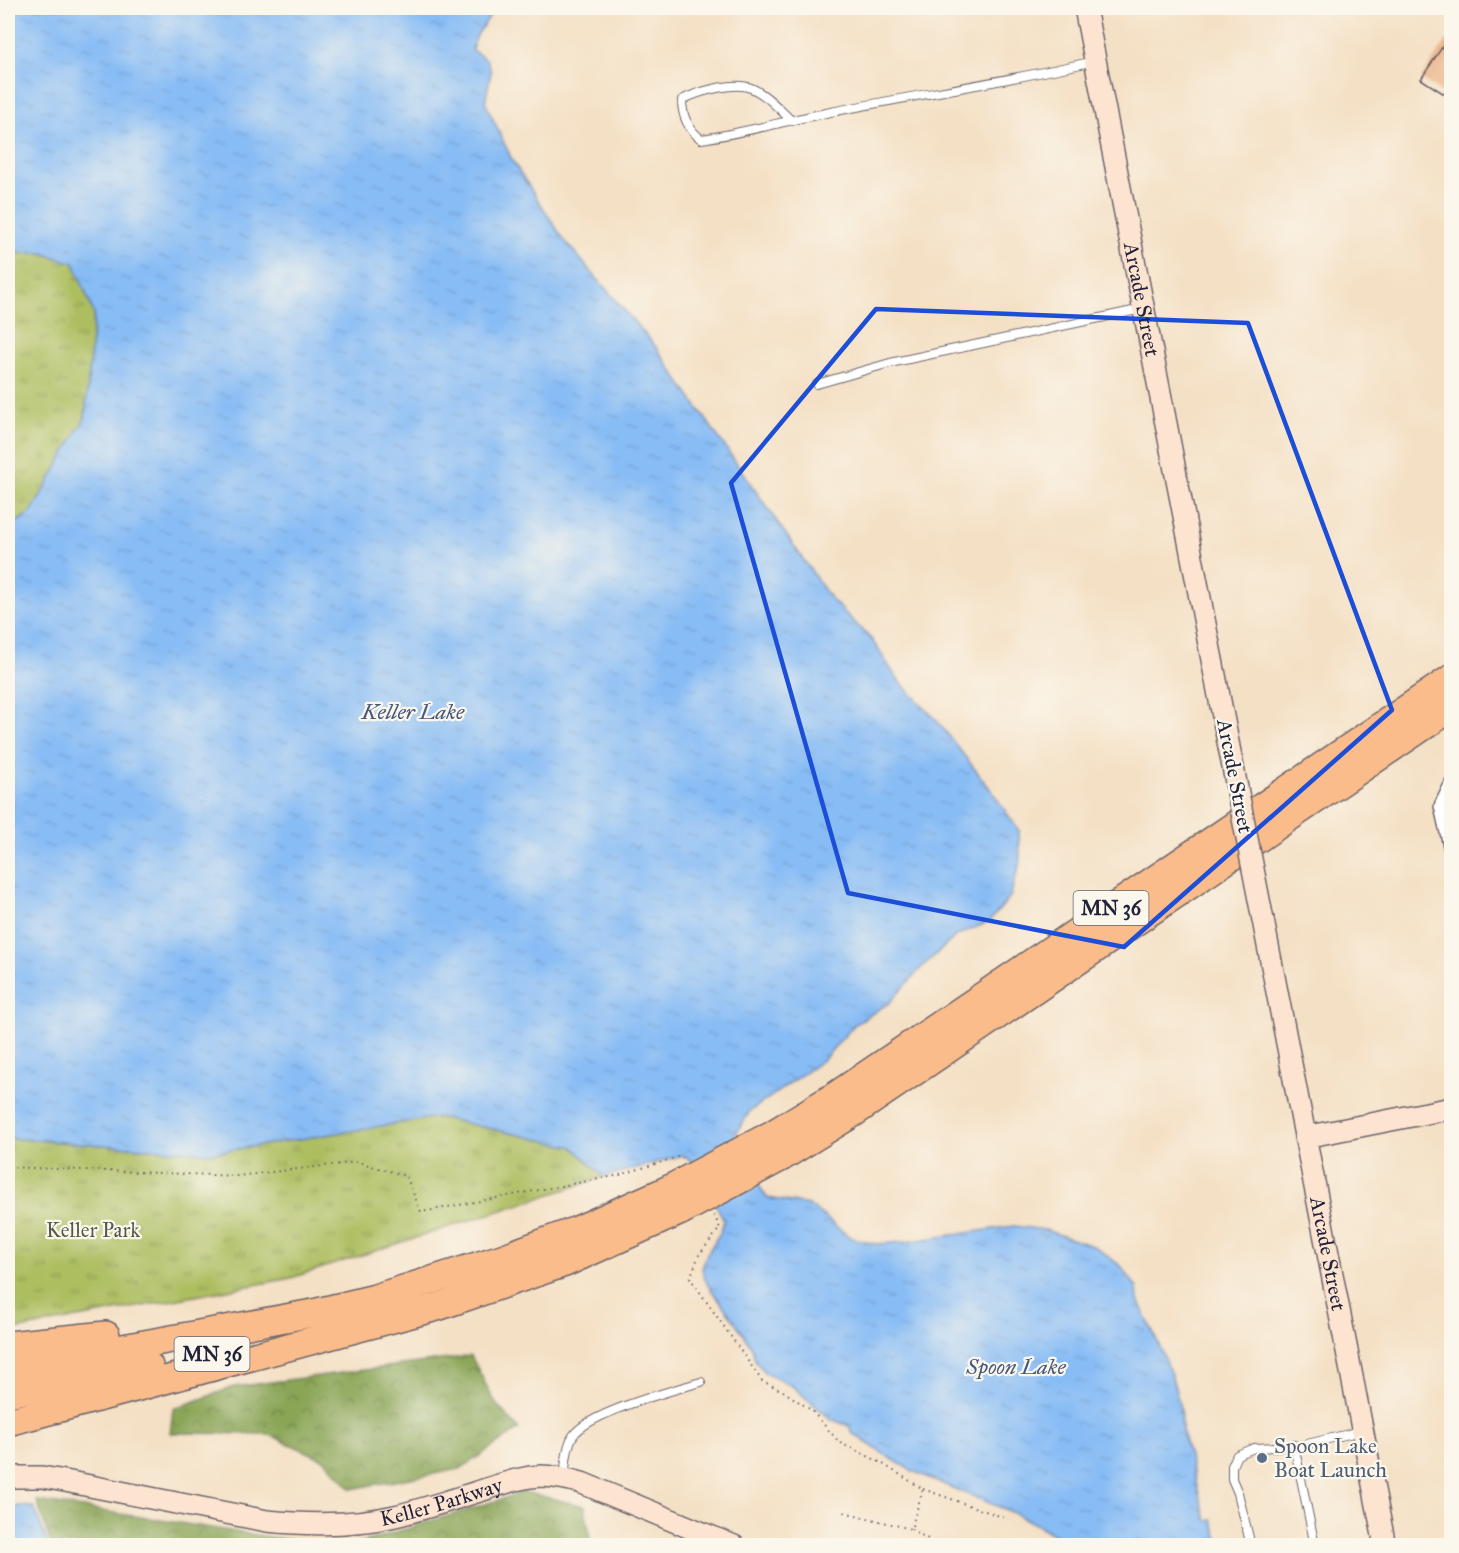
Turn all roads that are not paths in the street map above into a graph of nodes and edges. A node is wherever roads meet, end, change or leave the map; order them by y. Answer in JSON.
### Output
{"nodes":[{"id":1,"x":1085,"y":8,"type":"edge"},
{"id":2,"x":1095,"y":61,"type":"junction"},
{"id":3,"x":792,"y":121,"type":"junction"},
{"id":4,"x":1144,"y":309,"type":"junction"},
{"id":5,"x":817,"y":384,"type":"dead end"},
{"id":6,"x":1452,"y":678,"type":"edge"},
{"id":7,"x":1452,"y":707,"type":"edge"},
{"id":8,"x":1452,"y":784,"type":"edge"},
{"id":9,"x":1452,"y":850,"type":"edge"},
{"id":10,"x":1452,"y":1108,"type":"edge"},
{"id":11,"x":1305,"y":1137,"type":"junction"},
{"id":12,"x":776,"y":1147,"type":"junction"},
{"id":13,"x":674,"y":1201,"type":"junction"},
{"id":14,"x":313,"y":1313,"type":"junction"},
{"id":15,"x":415,"y":1314,"type":"junction"},
{"id":16,"x":8,"y":1345,"type":"edge"},
{"id":17,"x":8,"y":1369,"type":"edge"},
{"id":18,"x":701,"y":1382,"type":"dead end"},
{"id":19,"x":8,"y":1393,"type":"edge"},
{"id":20,"x":8,"y":1422,"type":"edge"},
{"id":21,"x":1362,"y":1431,"type":"junction"},
{"id":22,"x":1294,"y":1445,"type":"junction"},
{"id":23,"x":8,"y":1477,"type":"edge"},
{"id":24,"x":563,"y":1478,"type":"junction"},
{"id":25,"x":734,"y":1545,"type":"edge"},
{"id":26,"x":1251,"y":1545,"type":"edge"},
{"id":27,"x":1315,"y":1545,"type":"edge"},
{"id":28,"x":1385,"y":1545,"type":"edge"}],
"edges":[{"from":1,"to":2,"type":"street","name":"Arcade Street"},
{"from":2,"to":3,"type":"lane"},
{"from":2,"to":4,"type":"street","name":"Arcade Street"},
{"from":3,"to":3,"type":"lane"},
{"from":4,"to":5,"type":"lane"},
{"from":4,"to":11,"type":"street","name":"Arcade Street","bridge":true},
{"from":6,"to":12,"type":"highway","number":"MN 36"},
{"from":7,"to":12,"type":"highway","number":"MN 36"},
{"from":8,"to":9,"type":"street"},
{"from":10,"to":11,"type":"street"},
{"from":11,"to":21,"type":"street","name":"Arcade Street"},
{"from":12,"to":13,"type":"highway","number":"MN 36","bridge":true},
{"from":13,"to":14,"type":"highway","number":"MN 36"},
{"from":13,"to":15,"type":"highway","number":"MN 36"},
{"from":14,"to":16,"type":"highway"},
{"from":14,"to":17,"type":"highway","number":"MN 36"},
{"from":15,"to":19,"type":"highway","number":"MN 36"},
{"from":15,"to":20,"type":"highway"},
{"from":18,"to":24,"type":"lane"},
{"from":21,"to":22,"type":"lane"},
{"from":21,"to":28,"type":"street","name":"Arcade Street"},
{"from":22,"to":26,"type":"lane"},
{"from":22,"to":27,"type":"lane"},
{"from":23,"to":24,"type":"street","name":"Keller Parkway"},
{"from":24,"to":25,"type":"street","name":"Keller Parkway"}]}
